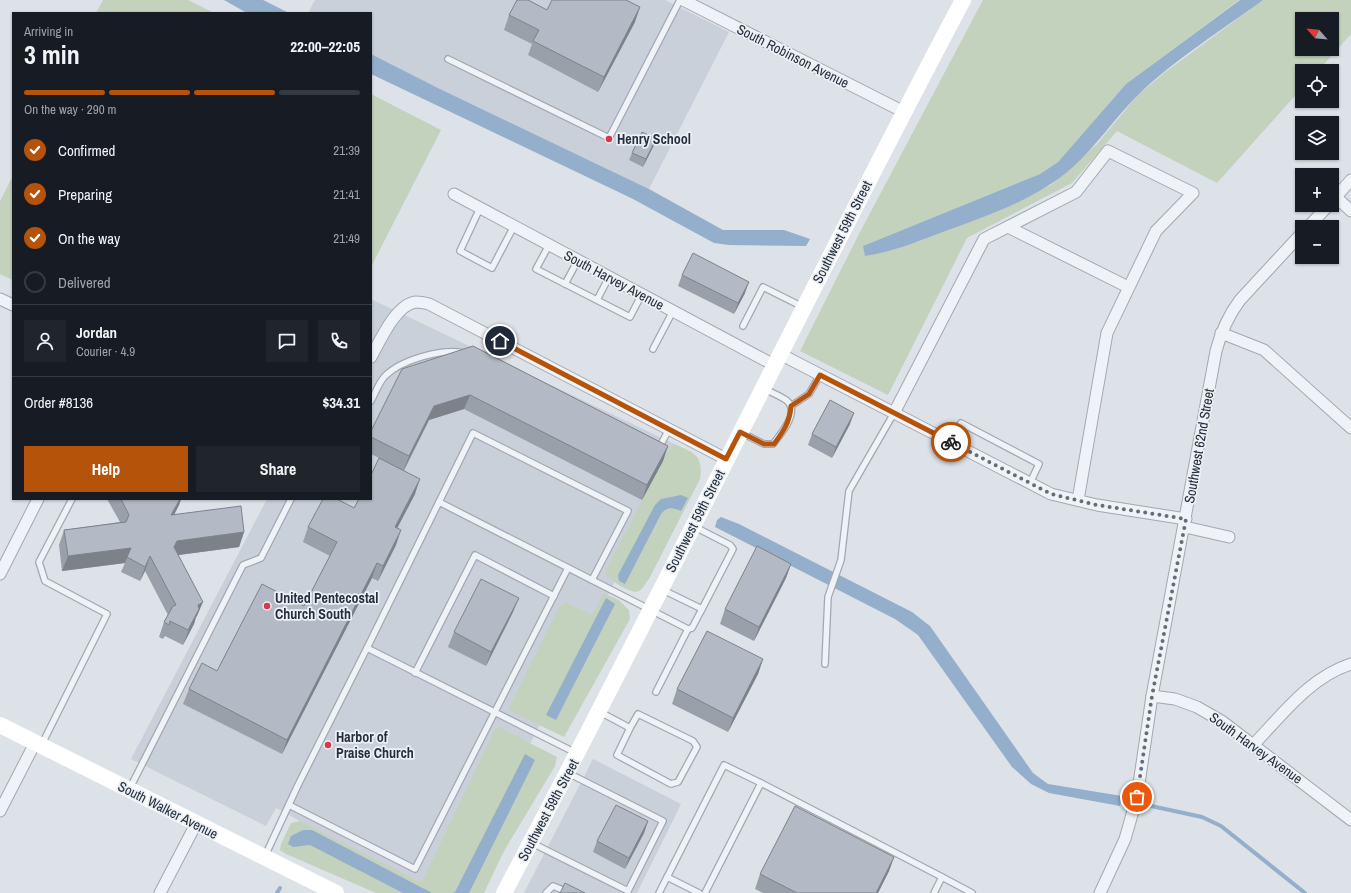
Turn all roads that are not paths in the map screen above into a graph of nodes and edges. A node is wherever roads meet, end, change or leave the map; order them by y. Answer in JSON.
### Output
{"nodes":[{"id":1,"x":681,"y":0,"type":"edge"},
{"id":2,"x":963,"y":0,"type":"edge"},
{"id":3,"x":448,"y":59,"type":"dead end"},
{"id":4,"x":904,"y":112,"type":"junction"},
{"id":5,"x":1351,"y":180,"type":"edge"},
{"id":6,"x":1339,"y":193,"type":"edge"},
{"id":7,"x":454,"y":194,"type":"dead end"},
{"id":8,"x":1339,"y":205,"type":"edge"},
{"id":9,"x":480,"y":208,"type":"junction"},
{"id":10,"x":1351,"y":211,"type":"edge"},
{"id":11,"x":1322,"y":212,"type":"edge"},
{"id":12,"x":1314,"y":220,"type":"edge"},
{"id":13,"x":514,"y":226,"type":"junction"},
{"id":14,"x":1008,"y":227,"type":"junction"},
{"id":15,"x":1295,"y":241,"type":"edge"},
{"id":16,"x":549,"y":245,"type":"junction"},
{"id":17,"x":578,"y":260,"type":"junction"},
{"id":18,"x":609,"y":277,"type":"junction"},
{"id":19,"x":565,"y":284,"type":"junction"},
{"id":20,"x":1128,"y":287,"type":"junction"},
{"id":21,"x":642,"y":294,"type":"junction"},
{"id":22,"x":0,"y":299,"type":"edge"},
{"id":23,"x":597,"y":300,"type":"junction"},
{"id":24,"x":12,"y":305,"type":"edge"},
{"id":25,"x":804,"y":308,"type":"junction"},
{"id":26,"x":673,"y":311,"type":"junction"},
{"id":27,"x":743,"y":326,"type":"dead end"},
{"id":28,"x":1221,"y":333,"type":"junction"},
{"id":29,"x":653,"y":348,"type":"dead end"},
{"id":30,"x":472,"y":354,"type":"edge"},
{"id":31,"x":372,"y":355,"type":"edge"},
{"id":32,"x":777,"y":360,"type":"junction"},
{"id":33,"x":820,"y":375,"type":"junction"},
{"id":34,"x":763,"y":388,"type":"junction"},
{"id":35,"x":372,"y":399,"type":"edge"},
{"id":36,"x":791,"y":406,"type":"junction"},
{"id":37,"x":894,"y":413,"type":"junction"},
{"id":38,"x":1351,"y":428,"type":"edge"},
{"id":39,"x":669,"y":429,"type":"junction"},
{"id":40,"x":740,"y":432,"type":"junction"},
{"id":41,"x":950,"y":442,"type":"junction"},
{"id":42,"x":652,"y":445,"type":"edge"},
{"id":43,"x":726,"y":459,"type":"junction"},
{"id":44,"x":1030,"y":483,"type":"junction"},
{"id":45,"x":37,"y":500,"type":"edge"},
{"id":46,"x":71,"y":500,"type":"edge"},
{"id":47,"x":290,"y":500,"type":"edge"},
{"id":48,"x":1078,"y":500,"type":"junction"},
{"id":49,"x":439,"y":502,"type":"junction"},
{"id":50,"x":1185,"y":523,"type":"junction"},
{"id":51,"x":693,"y":526,"type":"junction"},
{"id":52,"x":1229,"y":537,"type":"dead end"},
{"id":53,"x":568,"y":568,"type":"junction"},
{"id":54,"x":0,"y":574,"type":"edge"},
{"id":55,"x":592,"y":580,"type":"junction"},
{"id":56,"x":661,"y":589,"type":"junction"},
{"id":57,"x":554,"y":596,"type":"junction"},
{"id":58,"x":702,"y":609,"type":"junction"},
{"id":59,"x":651,"y":610,"type":"junction"},
{"id":60,"x":688,"y":629,"type":"junction"},
{"id":61,"x":367,"y":648,"type":"junction"},
{"id":62,"x":825,"y":664,"type":"dead end"},
{"id":63,"x":1351,"y":664,"type":"edge"},
{"id":64,"x":415,"y":673,"type":"junction"},
{"id":65,"x":656,"y":692,"type":"dead end"},
{"id":66,"x":1152,"y":696,"type":"junction"},
{"id":67,"x":494,"y":712,"type":"junction"},
{"id":68,"x":599,"y":712,"type":"junction"},
{"id":69,"x":0,"y":725,"type":"edge"},
{"id":70,"x":630,"y":728,"type":"junction"},
{"id":71,"x":1254,"y":744,"type":"junction"},
{"id":72,"x":38,"y":745,"type":"junction"},
{"id":73,"x":578,"y":754,"type":"junction"},
{"id":74,"x":568,"y":773,"type":"junction"},
{"id":75,"x":761,"y":782,"type":"junction"},
{"id":76,"x":129,"y":790,"type":"junction"},
{"id":77,"x":289,"y":805,"type":"junction"},
{"id":78,"x":0,"y":811,"type":"edge"},
{"id":79,"x":1351,"y":820,"type":"edge"},
{"id":80,"x":196,"y":824,"type":"junction"},
{"id":81,"x":531,"y":842,"type":"junction"},
{"id":82,"x":264,"y":858,"type":"junction"},
{"id":83,"x":667,"y":877,"type":"junction"},
{"id":84,"x":942,"y":877,"type":"junction"},
{"id":85,"x":160,"y":893,"type":"edge"},
{"id":86,"x":336,"y":893,"type":"edge"},
{"id":87,"x":505,"y":893,"type":"edge"},
{"id":88,"x":546,"y":893,"type":"edge"},
{"id":89,"x":570,"y":893,"type":"edge"},
{"id":90,"x":659,"y":893,"type":"edge"},
{"id":91,"x":699,"y":893,"type":"edge"},
{"id":92,"x":705,"y":893,"type":"edge"},
{"id":93,"x":934,"y":893,"type":"edge"},
{"id":94,"x":972,"y":893,"type":"edge"},
{"id":95,"x":1100,"y":893,"type":"edge"}],
"edges":[{"from":1,"to":3,"type":"lane"},
{"from":1,"to":4,"type":"street","name":"South Robinson Avenue"},
{"from":2,"to":4,"type":"main road","name":"Southwest 59th Street"},
{"from":4,"to":25,"type":"main road","name":"Southwest 59th Street"},
{"from":5,"to":6,"type":"street"},
{"from":7,"to":9,"type":"street","name":"South Harvey Avenue"},
{"from":8,"to":10,"type":"street"},
{"from":9,"to":13,"type":"street","name":"South Harvey Avenue"},
{"from":9,"to":13,"type":"lane"},
{"from":11,"to":12,"type":"street"},
{"from":13,"to":16,"type":"street","name":"South Harvey Avenue"},
{"from":14,"to":20,"type":"street"},
{"from":14,"to":20,"type":"street"},
{"from":14,"to":37,"type":"street"},
{"from":15,"to":28,"type":"street","name":"Southwest 62nd Street"},
{"from":16,"to":17,"type":"street","name":"South Harvey Avenue"},
{"from":16,"to":19,"type":"lane"},
{"from":17,"to":18,"type":"street","name":"South Harvey Avenue"},
{"from":17,"to":19,"type":"lane"},
{"from":18,"to":21,"type":"street","name":"South Harvey Avenue"},
{"from":18,"to":23,"type":"lane"},
{"from":19,"to":23,"type":"lane"},
{"from":20,"to":48,"type":"street"},
{"from":21,"to":23,"type":"lane"},
{"from":21,"to":26,"type":"street","name":"South Harvey Avenue"},
{"from":22,"to":24,"type":"street"},
{"from":25,"to":27,"type":"lane"},
{"from":25,"to":32,"type":"main road","name":"Southwest 59th Street"},
{"from":26,"to":29,"type":"lane"},
{"from":26,"to":32,"type":"street","name":"South Harvey Avenue"},
{"from":28,"to":38,"type":"street"},
{"from":28,"to":50,"type":"street","name":"Southwest 62nd Street"},
{"from":30,"to":35,"type":"lane"},
{"from":31,"to":39,"type":"street"},
{"from":32,"to":33,"type":"street","name":"South Harvey Avenue"},
{"from":32,"to":34,"type":"main road","name":"Southwest 59th Street"},
{"from":33,"to":36,"type":"lane"},
{"from":33,"to":37,"type":"street","name":"South Harvey Avenue"},
{"from":34,"to":36,"type":"lane"},
{"from":34,"to":40,"type":"main road","name":"Southwest 59th Street"},
{"from":36,"to":40,"type":"lane"},
{"from":37,"to":41,"type":"street","name":"South Harvey Avenue"},
{"from":37,"to":62,"type":"lane"},
{"from":39,"to":42,"type":"lane"},
{"from":39,"to":43,"type":"street"},
{"from":40,"to":43,"type":"main road","name":"Southwest 59th Street"},
{"from":41,"to":44,"type":"street","name":"South Harvey Avenue"},
{"from":41,"to":44,"type":"lane"},
{"from":43,"to":51,"type":"main road","name":"Southwest 59th Street"},
{"from":44,"to":48,"type":"street","name":"South Harvey Avenue"},
{"from":45,"to":54,"type":"street"},
{"from":46,"to":72,"type":"lane"},
{"from":47,"to":76,"type":"lane"},
{"from":48,"to":50,"type":"street","name":"South Harvey Avenue"},
{"from":49,"to":53,"type":"lane"},
{"from":49,"to":55,"type":"lane"},
{"from":49,"to":61,"type":"lane"},
{"from":50,"to":52,"type":"street","name":"South Harvey Avenue"},
{"from":50,"to":66,"type":"street","name":"Southwest 62nd Street"},
{"from":51,"to":56,"type":"main road","name":"Southwest 59th Street"},
{"from":51,"to":58,"type":"lane"},
{"from":53,"to":55,"type":"lane"},
{"from":53,"to":57,"type":"lane"},
{"from":55,"to":59,"type":"lane"},
{"from":56,"to":58,"type":"lane"},
{"from":56,"to":59,"type":"main road","name":"Southwest 59th Street"},
{"from":57,"to":64,"type":"lane"},
{"from":57,"to":67,"type":"lane"},
{"from":58,"to":60,"type":"lane"},
{"from":59,"to":60,"type":"lane"},
{"from":59,"to":68,"type":"main road","name":"Southwest 59th Street"},
{"from":60,"to":65,"type":"lane"},
{"from":61,"to":64,"type":"lane"},
{"from":61,"to":77,"type":"lane"},
{"from":63,"to":71,"type":"street"},
{"from":64,"to":67,"type":"lane"},
{"from":66,"to":71,"type":"street","name":"South Harvey Avenue"},
{"from":66,"to":95,"type":"street","name":"Southwest 62nd Street"},
{"from":67,"to":73,"type":"lane"},
{"from":67,"to":77,"type":"lane"},
{"from":68,"to":70,"type":"lane"},
{"from":68,"to":73,"type":"main road","name":"Southwest 59th Street"},
{"from":69,"to":72,"type":"main road","name":"South Walker Avenue"},
{"from":70,"to":70,"type":"lane"},
{"from":71,"to":79,"type":"street","name":"South Harvey Avenue"},
{"from":72,"to":76,"type":"main road","name":"South Walker Avenue"},
{"from":72,"to":78,"type":"street"},
{"from":73,"to":74,"type":"main road","name":"Southwest 59th Street"},
{"from":74,"to":81,"type":"main road","name":"Southwest 59th Street"},
{"from":74,"to":81,"type":"lane"},
{"from":75,"to":83,"type":"lane"},
{"from":75,"to":84,"type":"lane"},
{"from":75,"to":92,"type":"lane"},
{"from":76,"to":80,"type":"main road","name":"South Walker Avenue"},
{"from":77,"to":82,"type":"lane"},
{"from":80,"to":82,"type":"main road","name":"South Walker Avenue"},
{"from":80,"to":85,"type":"street"},
{"from":81,"to":87,"type":"main road","name":"Southwest 59th Street"},
{"from":82,"to":86,"type":"main road","name":"South Walker Avenue"},
{"from":83,"to":90,"type":"lane"},
{"from":83,"to":91,"type":"lane"},
{"from":84,"to":93,"type":"lane"},
{"from":84,"to":94,"type":"lane"},
{"from":88,"to":89,"type":"lane"}]}
